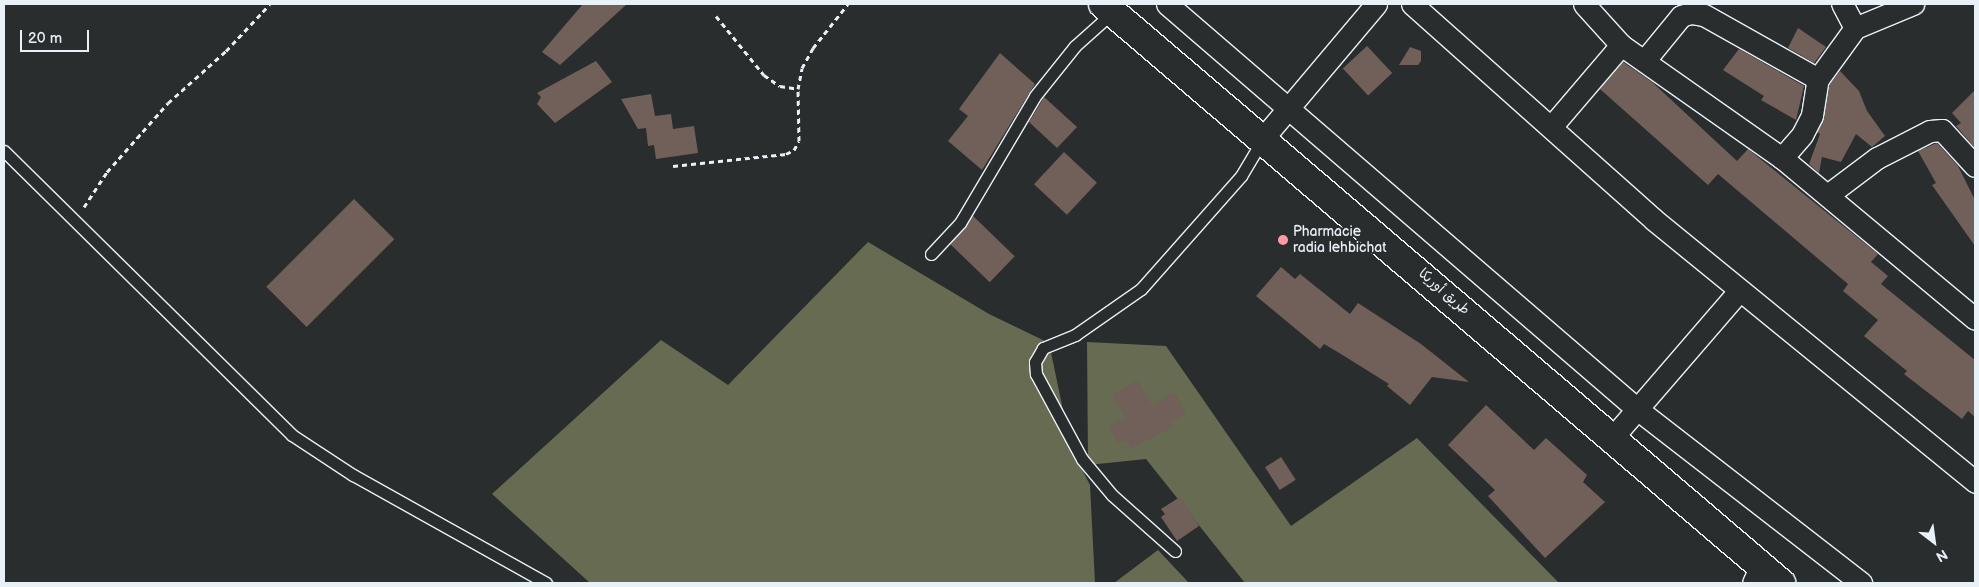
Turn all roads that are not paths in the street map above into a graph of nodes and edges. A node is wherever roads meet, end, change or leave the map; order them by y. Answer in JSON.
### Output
{"nodes":[{"id":1,"x":1166,"y":4,"type":"edge"},
{"id":2,"x":1376,"y":4,"type":"edge"},
{"id":3,"x":1412,"y":4,"type":"edge"},
{"id":4,"x":1584,"y":4,"type":"edge"},
{"id":5,"x":1842,"y":4,"type":"edge"},
{"id":6,"x":1913,"y":4,"type":"edge"},
{"id":7,"x":1108,"y":8,"type":"edge"},
{"id":8,"x":1855,"y":28,"type":"junction"},
{"id":9,"x":1621,"y":45,"type":"junction"},
{"id":10,"x":1645,"y":60,"type":"junction"},
{"id":11,"x":1818,"y":79,"type":"junction"},
{"id":12,"x":1289,"y":107,"type":"junction"},
{"id":13,"x":1551,"y":127,"type":"junction"},
{"id":14,"x":1264,"y":137,"type":"junction"},
{"id":15,"x":4,"y":151,"type":"edge"},
{"id":16,"x":1782,"y":158,"type":"junction"},
{"id":17,"x":1975,"y":166,"type":"edge"},
{"id":18,"x":1829,"y":194,"type":"junction"},
{"id":19,"x":931,"y":254,"type":"dead end"},
{"id":20,"x":1740,"y":290,"type":"junction"},
{"id":21,"x":1975,"y":319,"type":"edge"},
{"id":22,"x":1637,"y":409,"type":"junction"},
{"id":23,"x":1613,"y":437,"type":"junction"},
{"id":24,"x":1975,"y":482,"type":"edge"},
{"id":25,"x":1175,"y":550,"type":"dead end"},
{"id":26,"x":1756,"y":575,"type":"edge"},
{"id":27,"x":546,"y":583,"type":"edge"},
{"id":28,"x":1781,"y":583,"type":"edge"},
{"id":29,"x":1861,"y":583,"type":"edge"}],
"edges":[{"from":1,"to":12,"type":"street"},
{"from":2,"to":12,"type":"street"},
{"from":3,"to":13,"type":"street"},
{"from":4,"to":9,"type":"street"},
{"from":5,"to":8,"type":"street"},
{"from":6,"to":8,"type":"street"},
{"from":7,"to":14,"type":"street","name":"طريق أوريكا"},
{"from":7,"to":19,"type":"lane"},
{"from":8,"to":11,"type":"street"},
{"from":9,"to":10,"type":"street"},
{"from":9,"to":13,"type":"street"},
{"from":10,"to":11,"type":"street"},
{"from":10,"to":16,"type":"street"},
{"from":11,"to":16,"type":"street"},
{"from":12,"to":14,"type":"street"},
{"from":12,"to":22,"type":"street"},
{"from":13,"to":20,"type":"street"},
{"from":14,"to":23,"type":"street","name":"طريق أوريكا"},
{"from":14,"to":25,"type":"lane"},
{"from":15,"to":27,"type":"lane"},
{"from":16,"to":18,"type":"street"},
{"from":17,"to":18,"type":"street"},
{"from":18,"to":21,"type":"street"},
{"from":20,"to":22,"type":"street"},
{"from":20,"to":24,"type":"street"},
{"from":22,"to":23,"type":"street"},
{"from":22,"to":29,"type":"street"},
{"from":23,"to":26,"type":"street","name":"طريق أوريكا"},
{"from":26,"to":28,"type":"street","name":"طريق أوريكا"}]}
